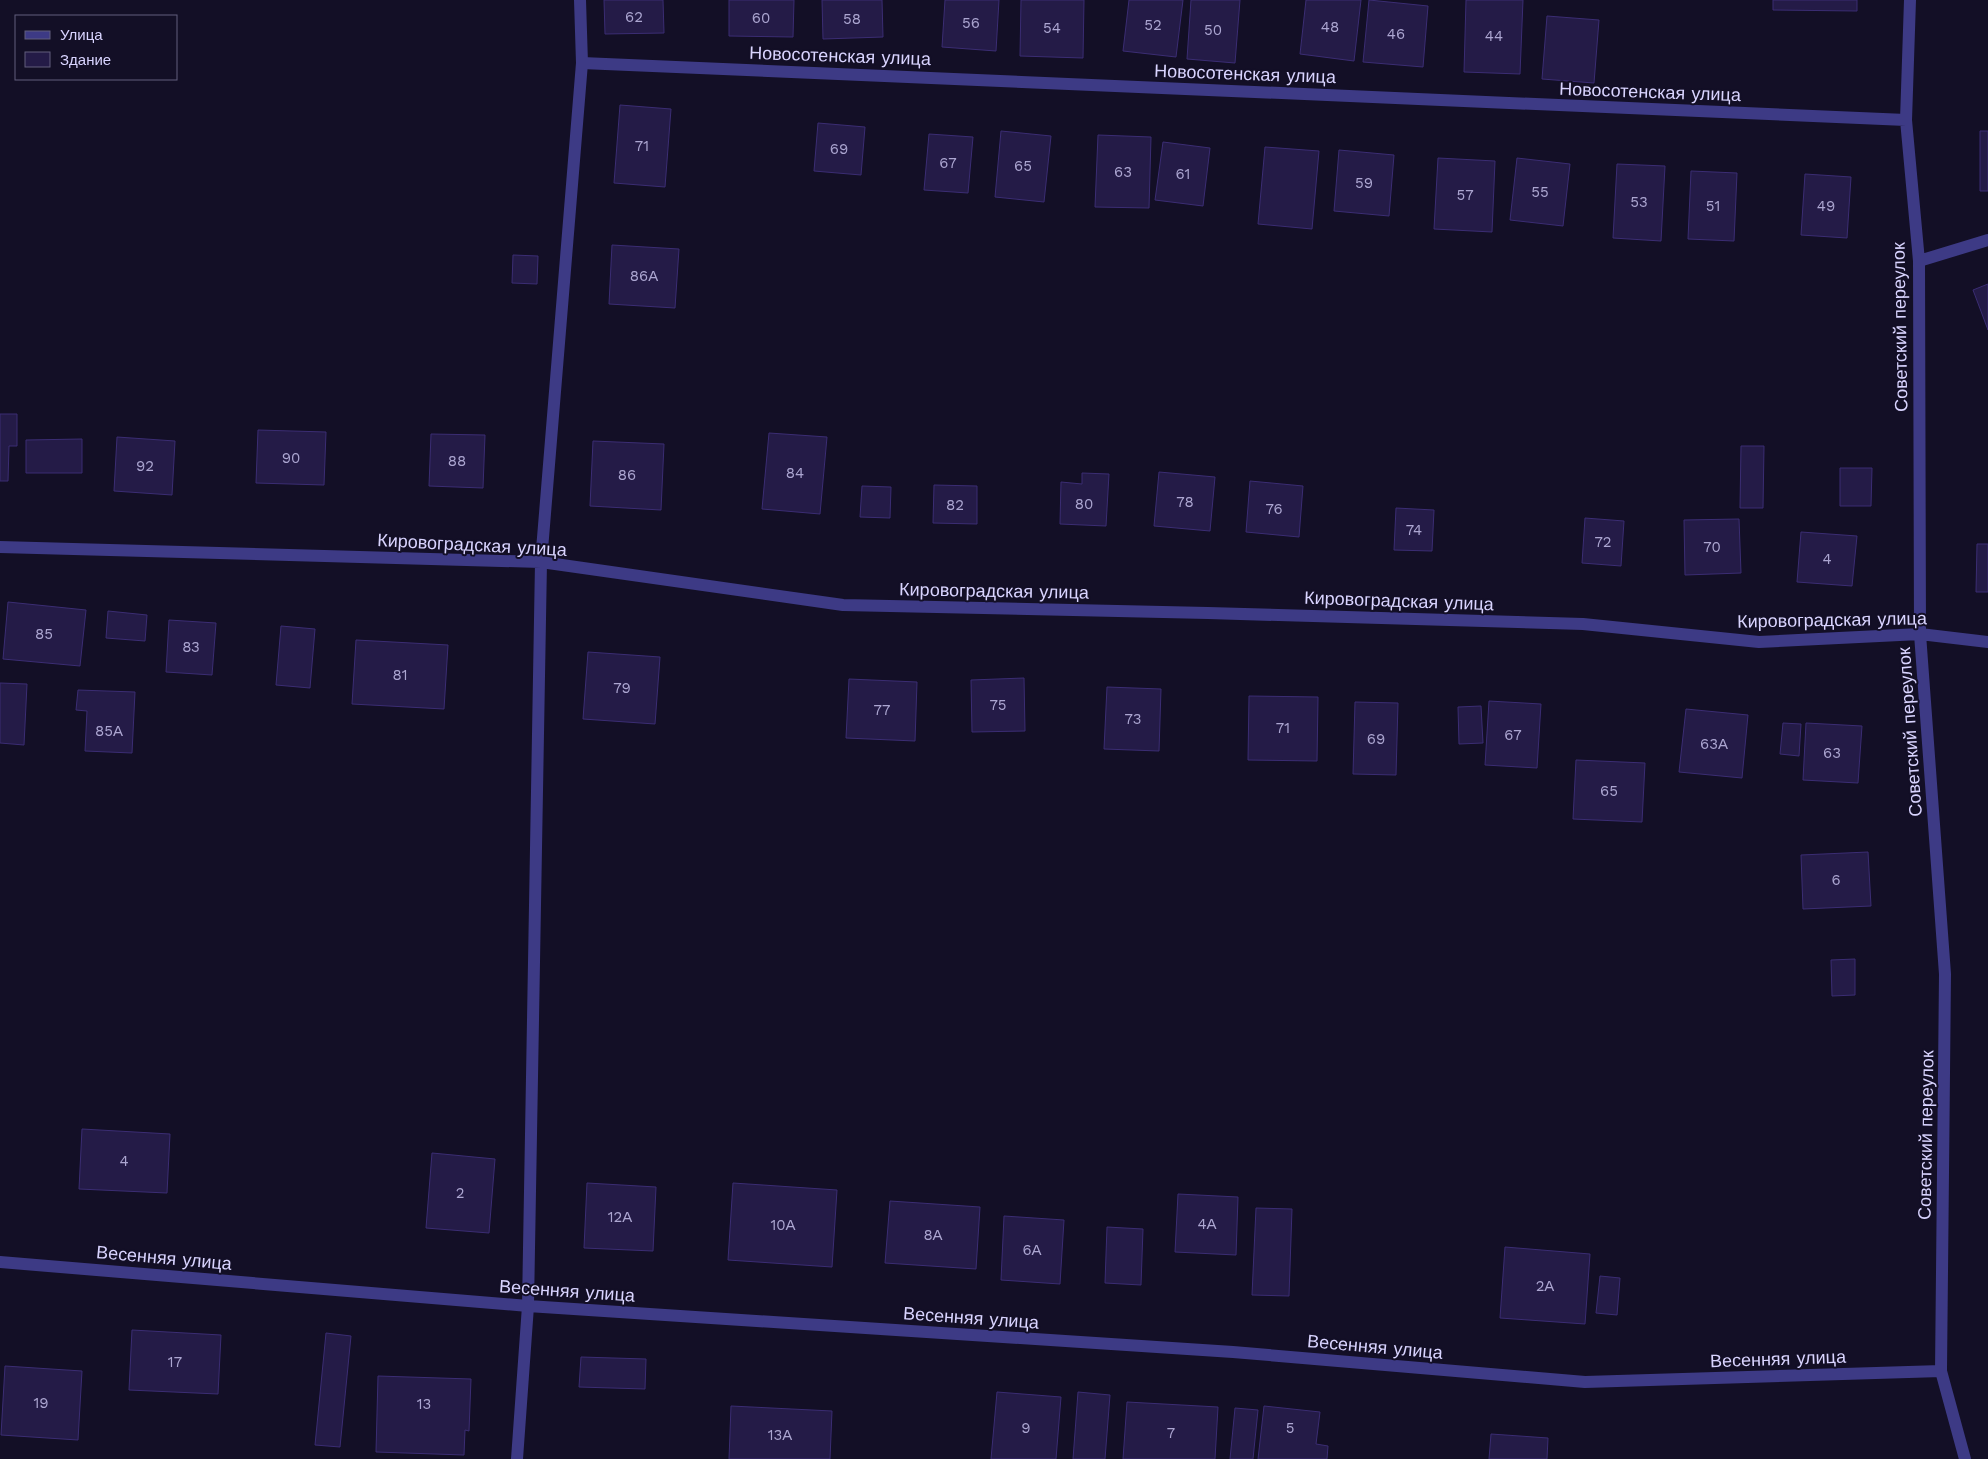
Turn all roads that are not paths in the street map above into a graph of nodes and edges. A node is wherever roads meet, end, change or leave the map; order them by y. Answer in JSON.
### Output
{"nodes":[{"id":1,"x":580,"y":0,"type":"edge"},
{"id":2,"x":1910,"y":0,"type":"edge"},
{"id":3,"x":582,"y":63,"type":"junction"},
{"id":4,"x":1906,"y":120,"type":"junction"},
{"id":5,"x":1988,"y":240,"type":"edge"},
{"id":6,"x":1919,"y":261,"type":"junction"},
{"id":7,"x":0,"y":547,"type":"edge"},
{"id":8,"x":541,"y":562,"type":"junction"},
{"id":9,"x":1920,"y":634,"type":"junction"},
{"id":10,"x":1988,"y":642,"type":"edge"},
{"id":11,"x":0,"y":1262,"type":"edge"},
{"id":12,"x":528,"y":1306,"type":"junction"},
{"id":13,"x":1941,"y":1371,"type":"junction"},
{"id":14,"x":517,"y":1459,"type":"edge"},
{"id":15,"x":1965,"y":1459,"type":"edge"}],
"edges":[{"from":1,"to":3,"type":"street"},
{"from":2,"to":4,"type":"street","name":"Советский переулок"},
{"from":3,"to":4,"type":"street","name":"Новосотенская улица"},
{"from":3,"to":8,"type":"street"},
{"from":4,"to":6,"type":"street","name":"Советский переулок"},
{"from":5,"to":6,"type":"street"},
{"from":6,"to":9,"type":"street","name":"Советский переулок"},
{"from":7,"to":8,"type":"street","name":"Кировоградская улица"},
{"from":8,"to":9,"type":"street","name":"Кировоградская улица"},
{"from":8,"to":12,"type":"street"},
{"from":9,"to":10,"type":"street","name":"Кировоградская улица"},
{"from":9,"to":13,"type":"street","name":"Советский переулок"},
{"from":11,"to":12,"type":"street","name":"Весенняя улица"},
{"from":12,"to":13,"type":"street","name":"Весенняя улица"},
{"from":12,"to":14,"type":"street"},
{"from":13,"to":15,"type":"street","name":"Советский переулок"}]}
